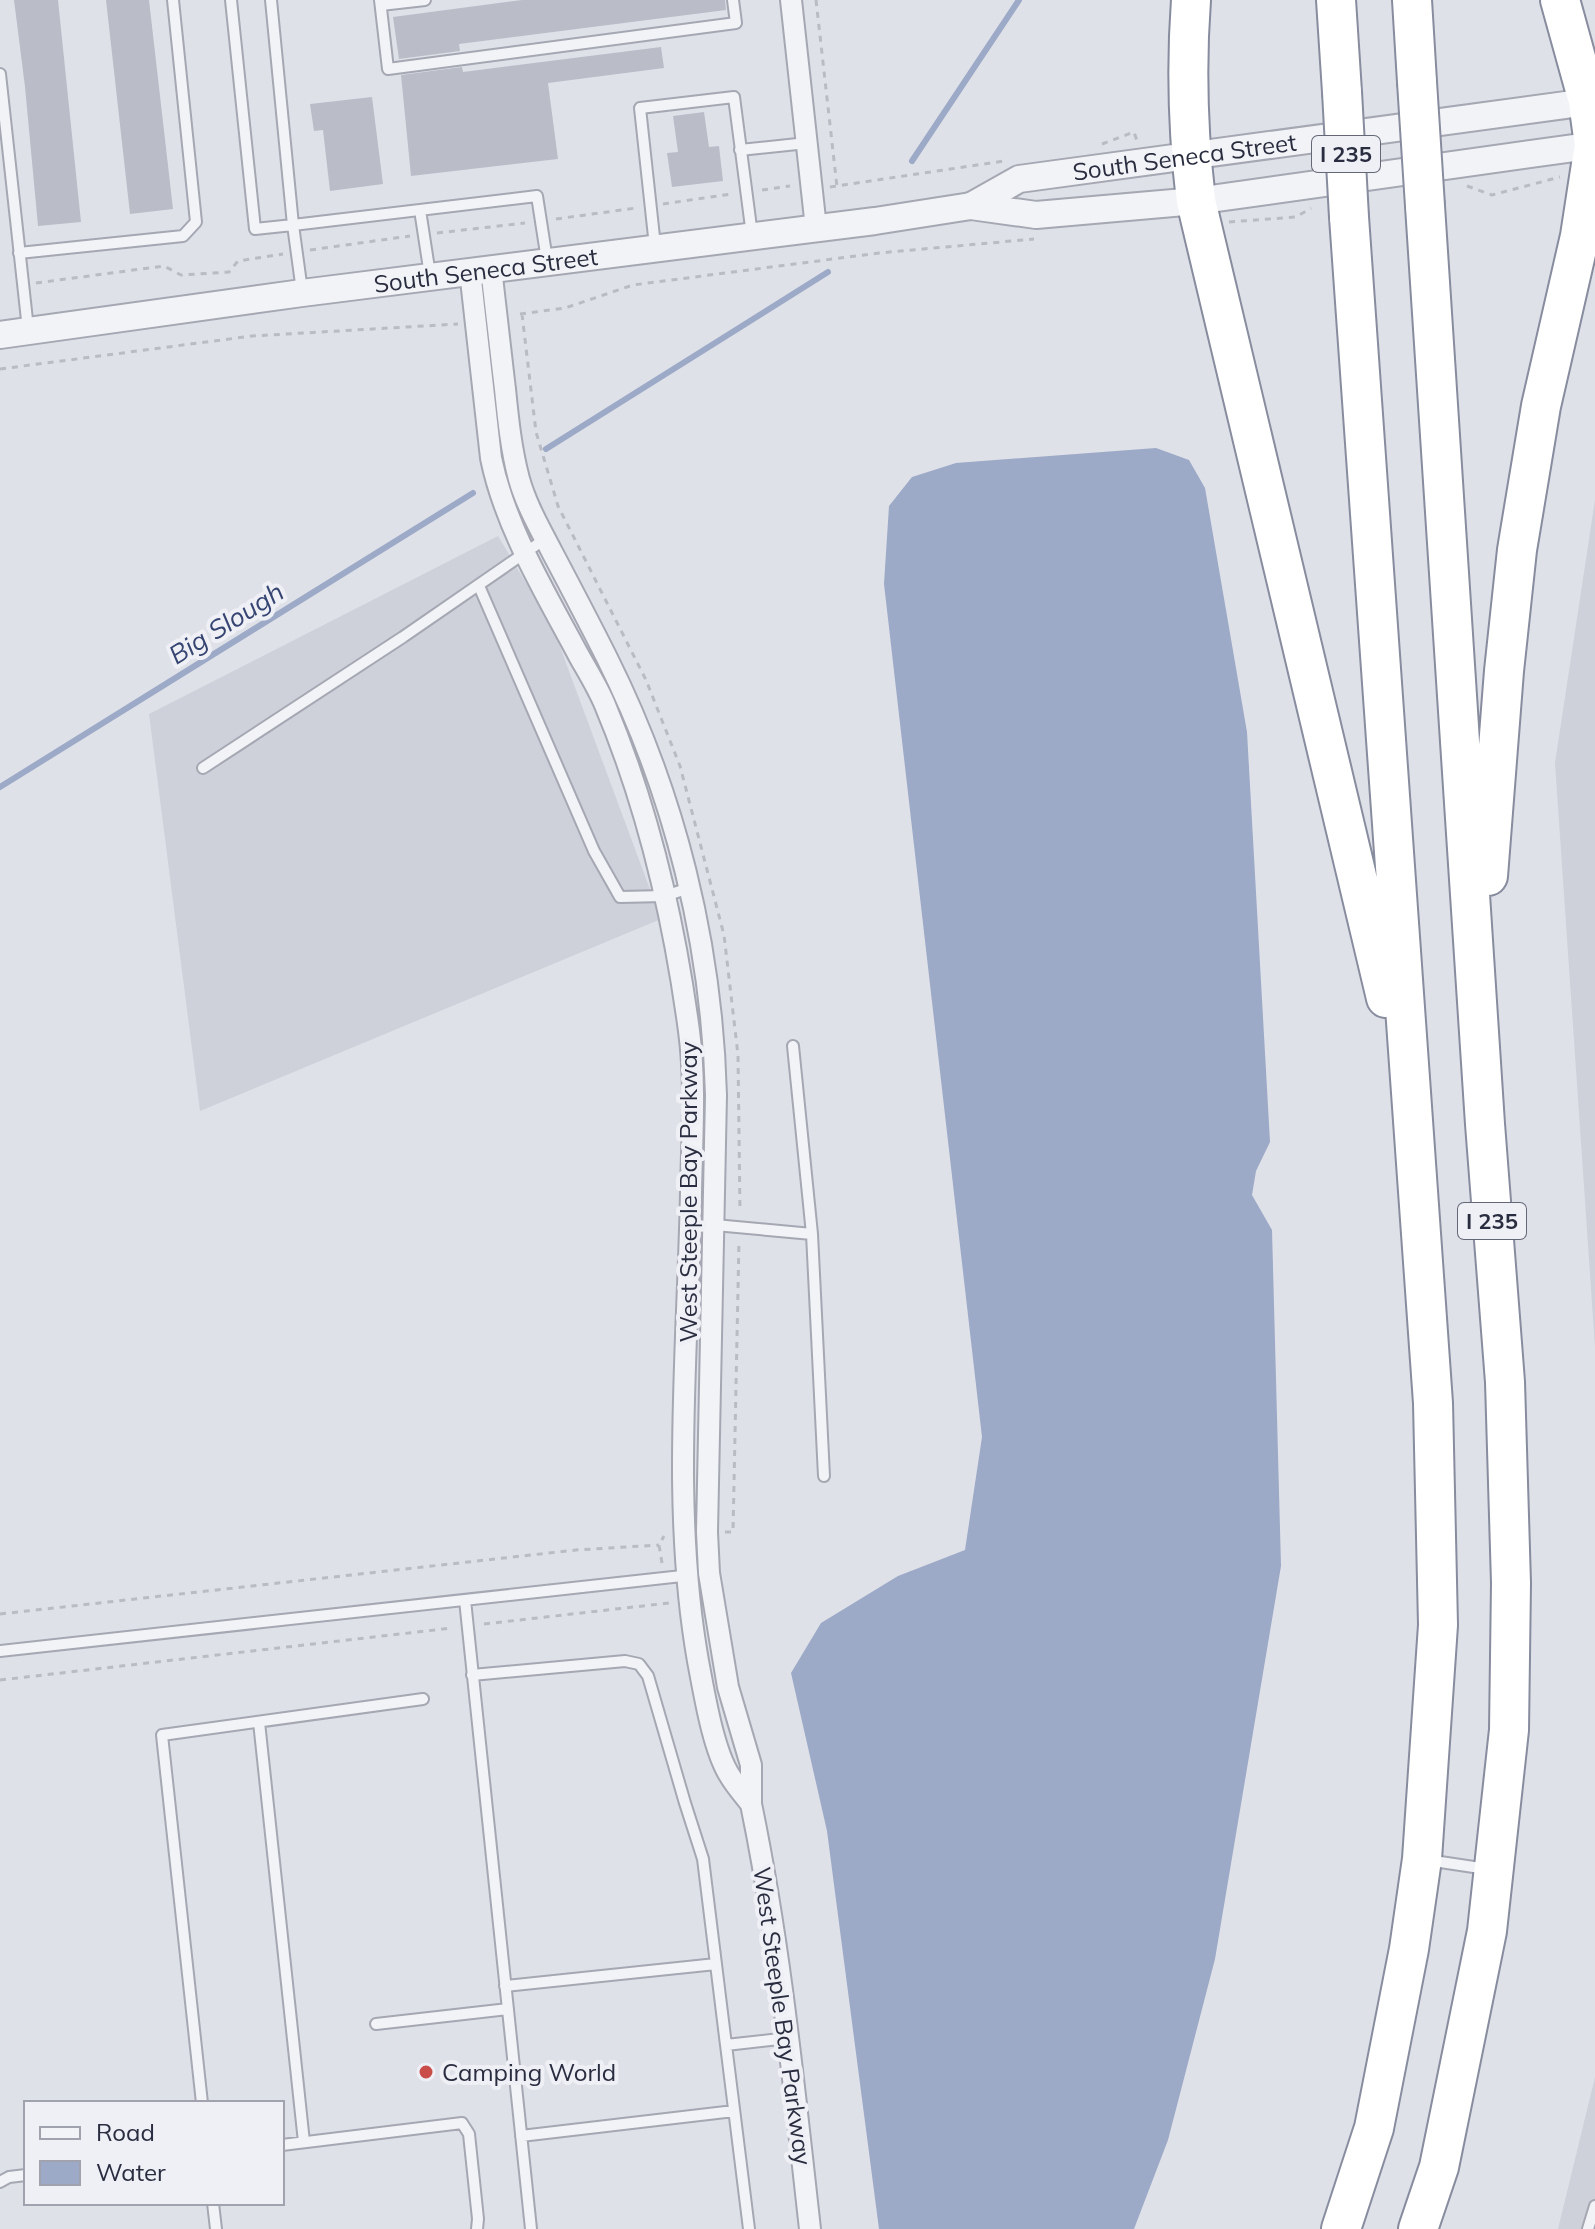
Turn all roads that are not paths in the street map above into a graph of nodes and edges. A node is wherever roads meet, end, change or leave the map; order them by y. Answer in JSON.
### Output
{"nodes":[{"id":1,"x":173,"y":0,"type":"edge"},
{"id":2,"x":231,"y":0,"type":"edge"},
{"id":3,"x":271,"y":0,"type":"edge"},
{"id":4,"x":425,"y":0,"type":"edge"},
{"id":5,"x":733,"y":0,"type":"edge"},
{"id":6,"x":791,"y":0,"type":"edge"},
{"id":7,"x":1191,"y":0,"type":"edge"},
{"id":8,"x":1336,"y":0,"type":"edge"},
{"id":9,"x":1412,"y":0,"type":"edge"},
{"id":10,"x":1560,"y":0,"type":"edge"},
{"id":11,"x":380,"y":3,"type":"edge"},
{"id":12,"x":0,"y":74,"type":"edge"},
{"id":13,"x":1592,"y":101,"type":"edge"},
{"id":14,"x":807,"y":143,"type":"junction"},
{"id":15,"x":1595,"y":145,"type":"edge"},
{"id":16,"x":740,"y":150,"type":"junction"},
{"id":17,"x":1191,"y":154,"type":"junction"},
{"id":18,"x":1196,"y":201,"type":"junction"},
{"id":19,"x":971,"y":206,"type":"junction"},
{"id":20,"x":420,"y":210,"type":"junction"},
{"id":21,"x":293,"y":225,"type":"junction"},
{"id":22,"x":816,"y":228,"type":"junction"},
{"id":23,"x":752,"y":236,"type":"junction"},
{"id":24,"x":655,"y":248,"type":"junction"},
{"id":25,"x":19,"y":253,"type":"junction"},
{"id":26,"x":547,"y":262,"type":"junction"},
{"id":27,"x":480,"y":270,"type":"junction"},
{"id":28,"x":430,"y":276,"type":"junction"},
{"id":29,"x":302,"y":293,"type":"junction"},
{"id":30,"x":28,"y":331,"type":"junction"},
{"id":31,"x":0,"y":335,"type":"edge"},
{"id":32,"x":545,"y":539,"type":"junction"},
{"id":33,"x":527,"y":553,"type":"junction"},
{"id":34,"x":479,"y":586,"type":"junction"},
{"id":35,"x":203,"y":768,"type":"dead end"},
{"id":36,"x":689,"y":888,"type":"junction"},
{"id":37,"x":665,"y":896,"type":"junction"},
{"id":38,"x":1478,"y":1011,"type":"junction"},
{"id":39,"x":793,"y":1046,"type":"dead end"},
{"id":40,"x":1412,"y":1108,"type":"junction"},
{"id":41,"x":715,"y":1225,"type":"junction"},
{"id":42,"x":690,"y":1228,"type":"junction"},
{"id":43,"x":812,"y":1234,"type":"junction"},
{"id":44,"x":824,"y":1476,"type":"dead end"},
{"id":45,"x":709,"y":1573,"type":"junction"},
{"id":46,"x":686,"y":1576,"type":"junction"},
{"id":47,"x":465,"y":1600,"type":"junction"},
{"id":48,"x":0,"y":1651,"type":"edge"},
{"id":49,"x":472,"y":1675,"type":"junction"},
{"id":50,"x":423,"y":1699,"type":"dead end"},
{"id":51,"x":259,"y":1722,"type":"junction"},
{"id":52,"x":751,"y":1804,"type":"junction"},
{"id":53,"x":1422,"y":1859,"type":"junction"},
{"id":54,"x":1494,"y":1870,"type":"junction"},
{"id":55,"x":716,"y":1964,"type":"junction"},
{"id":56,"x":505,"y":1986,"type":"junction"},
{"id":57,"x":508,"y":2009,"type":"junction"},
{"id":58,"x":376,"y":2024,"type":"dead end"},
{"id":59,"x":788,"y":2038,"type":"junction"},
{"id":60,"x":726,"y":2045,"type":"junction"},
{"id":61,"x":202,"y":2101,"type":"edge"},
{"id":62,"x":734,"y":2111,"type":"junction"},
{"id":63,"x":521,"y":2136,"type":"junction"},
{"id":64,"x":304,"y":2142,"type":"junction"},
{"id":65,"x":284,"y":2145,"type":"edge"},
{"id":66,"x":24,"y":2175,"type":"edge"},
{"id":67,"x":0,"y":2182,"type":"edge"},
{"id":68,"x":213,"y":2205,"type":"edge"},
{"id":69,"x":1595,"y":2206,"type":"edge"},
{"id":70,"x":216,"y":2229,"type":"edge"},
{"id":71,"x":477,"y":2229,"type":"edge"},
{"id":72,"x":531,"y":2229,"type":"edge"},
{"id":73,"x":749,"y":2229,"type":"edge"},
{"id":74,"x":810,"y":2229,"type":"edge"},
{"id":75,"x":1341,"y":2229,"type":"edge"},
{"id":76,"x":1418,"y":2229,"type":"edge"},
{"id":77,"x":1588,"y":2229,"type":"edge"}],
"edges":[{"from":1,"to":25,"type":"lane"},
{"from":2,"to":21,"type":"lane"},
{"from":3,"to":21,"type":"lane"},
{"from":4,"to":11,"type":"lane"},
{"from":5,"to":11,"type":"lane"},
{"from":6,"to":14,"type":"street"},
{"from":7,"to":17,"type":"highway"},
{"from":8,"to":40,"type":"highway","number":"I 235","bridge":true},
{"from":9,"to":38,"type":"highway","number":"I 235","bridge":true},
{"from":10,"to":13,"type":"highway"},
{"from":12,"to":25,"type":"lane"},
{"from":13,"to":15,"type":"highway"},
{"from":13,"to":17,"type":"street","name":"South Seneca Street"},
{"from":14,"to":16,"type":"lane"},
{"from":14,"to":22,"type":"street"},
{"from":15,"to":18,"type":"street","name":"South Seneca Street"},
{"from":15,"to":38,"type":"highway"},
{"from":16,"to":23,"type":"lane"},
{"from":16,"to":24,"type":"lane"},
{"from":17,"to":18,"type":"highway"},
{"from":17,"to":19,"type":"street","name":"South Seneca Street"},
{"from":18,"to":19,"type":"street","name":"South Seneca Street"},
{"from":18,"to":40,"type":"highway"},
{"from":19,"to":22,"type":"street","name":"South Seneca Street"},
{"from":20,"to":21,"type":"lane"},
{"from":20,"to":26,"type":"lane"},
{"from":20,"to":28,"type":"lane"},
{"from":21,"to":29,"type":"lane"},
{"from":22,"to":23,"type":"street","name":"South Seneca Street"},
{"from":23,"to":24,"type":"street","name":"South Seneca Street"},
{"from":24,"to":26,"type":"street","name":"South Seneca Street"},
{"from":25,"to":30,"type":"lane"},
{"from":26,"to":27,"type":"street","name":"South Seneca Street"},
{"from":27,"to":28,"type":"street","name":"South Seneca Street"},
{"from":27,"to":32,"type":"street","name":"West Steeple Bay Parkway"},
{"from":27,"to":33,"type":"street","name":"West Steeple Bay Parkway"},
{"from":28,"to":29,"type":"street","name":"South Seneca Street"},
{"from":29,"to":30,"type":"street","name":"South Seneca Street"},
{"from":30,"to":31,"type":"street","name":"South Seneca Street"},
{"from":32,"to":33,"type":"lane"},
{"from":32,"to":36,"type":"street","name":"West Steeple Bay Parkway"},
{"from":33,"to":34,"type":"lane"},
{"from":33,"to":37,"type":"street","name":"West Steeple Bay Parkway"},
{"from":34,"to":35,"type":"lane"},
{"from":34,"to":37,"type":"lane"},
{"from":36,"to":37,"type":"lane"},
{"from":36,"to":41,"type":"street","name":"West Steeple Bay Parkway"},
{"from":37,"to":42,"type":"street","name":"West Steeple Bay Parkway"},
{"from":38,"to":54,"type":"highway","number":"I 235"},
{"from":39,"to":43,"type":"lane"},
{"from":40,"to":53,"type":"highway","number":"I 235"},
{"from":41,"to":42,"type":"lane"},
{"from":41,"to":43,"type":"lane"},
{"from":41,"to":45,"type":"street","name":"West Steeple Bay Parkway"},
{"from":42,"to":46,"type":"street","name":"West Steeple Bay Parkway"},
{"from":43,"to":44,"type":"lane"},
{"from":45,"to":46,"type":"lane"},
{"from":45,"to":52,"type":"street","name":"West Steeple Bay Parkway"},
{"from":46,"to":47,"type":"lane"},
{"from":46,"to":52,"type":"street","name":"West Steeple Bay Parkway"},
{"from":47,"to":48,"type":"lane"},
{"from":47,"to":49,"type":"lane"},
{"from":49,"to":55,"type":"lane"},
{"from":49,"to":56,"type":"lane"},
{"from":50,"to":51,"type":"lane"},
{"from":51,"to":61,"type":"lane"},
{"from":51,"to":64,"type":"lane"},
{"from":52,"to":59,"type":"street","name":"West Steeple Bay Parkway"},
{"from":53,"to":54,"type":"lane"},
{"from":53,"to":75,"type":"highway","number":"I 235"},
{"from":54,"to":76,"type":"highway","number":"I 235"},
{"from":55,"to":56,"type":"lane"},
{"from":55,"to":60,"type":"lane"},
{"from":56,"to":57,"type":"lane"},
{"from":57,"to":58,"type":"lane"},
{"from":57,"to":63,"type":"lane"},
{"from":59,"to":60,"type":"lane"},
{"from":59,"to":74,"type":"street","name":"West Steeple Bay Parkway"},
{"from":60,"to":62,"type":"lane"},
{"from":62,"to":63,"type":"lane"},
{"from":62,"to":73,"type":"lane"},
{"from":63,"to":72,"type":"lane"},
{"from":64,"to":65,"type":"lane"},
{"from":64,"to":71,"type":"lane"},
{"from":66,"to":67,"type":"lane"},
{"from":68,"to":70,"type":"lane"},
{"from":69,"to":77,"type":"lane"}]}
